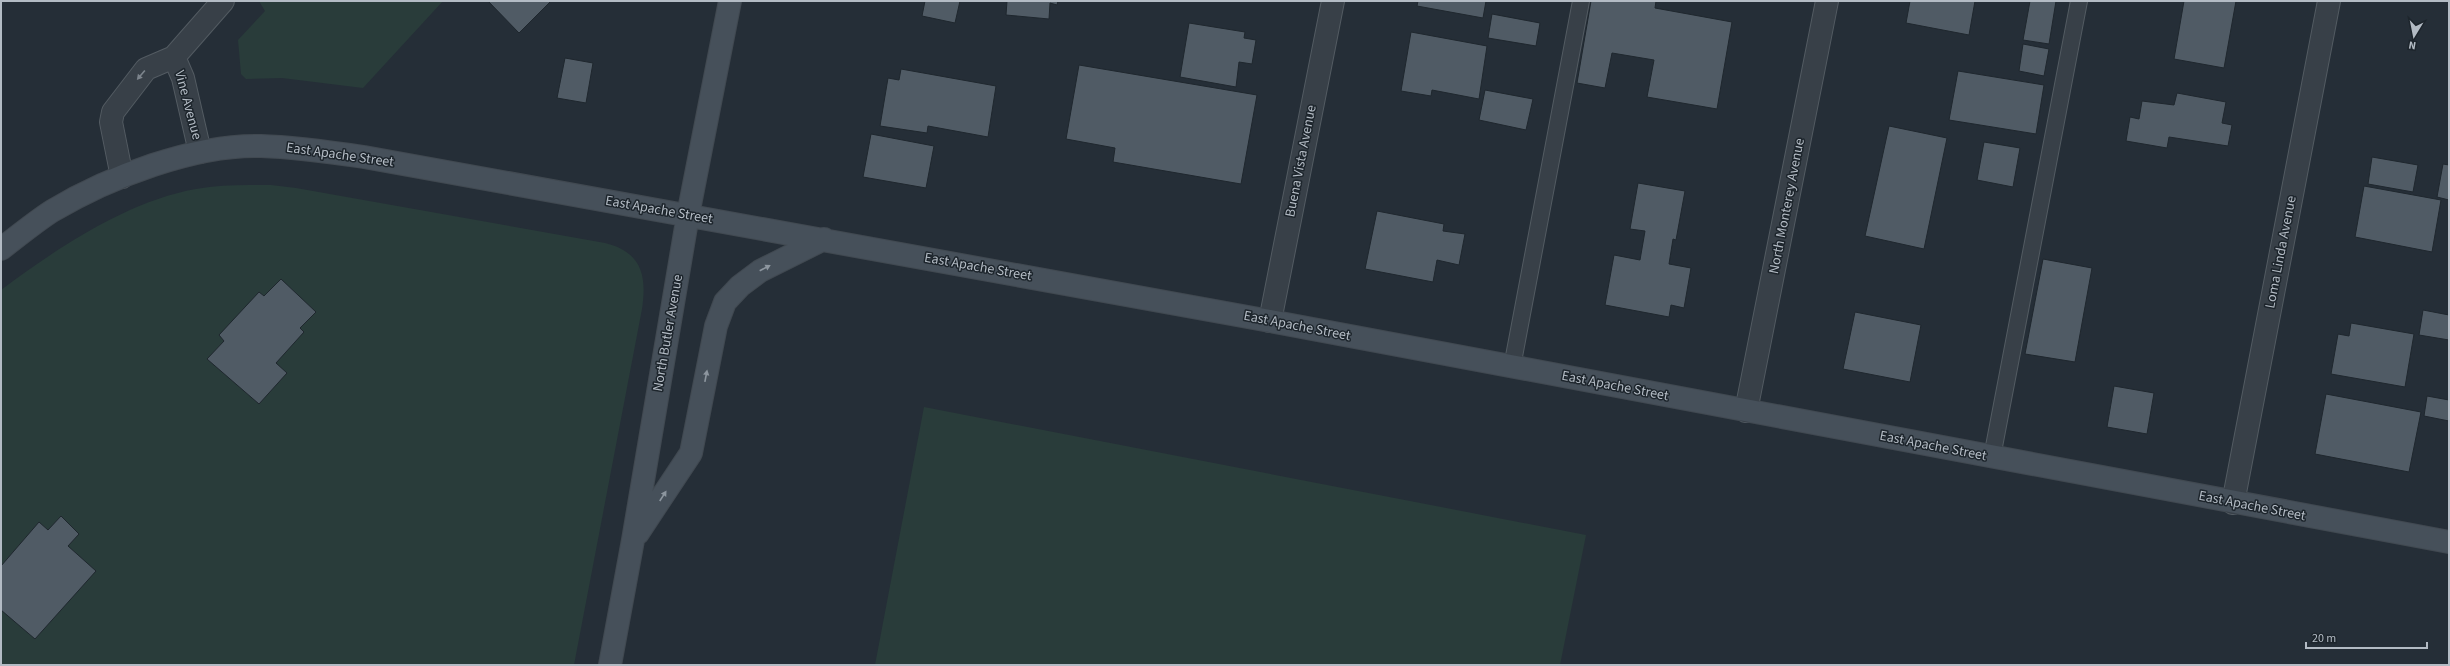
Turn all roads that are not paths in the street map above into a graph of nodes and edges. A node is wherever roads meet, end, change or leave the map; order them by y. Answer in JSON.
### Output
{"nodes":[{"id":1,"x":223,"y":1,"type":"edge"},
{"id":2,"x":730,"y":1,"type":"edge"},
{"id":3,"x":1333,"y":1,"type":"edge"},
{"id":4,"x":1581,"y":1,"type":"edge"},
{"id":5,"x":1828,"y":1,"type":"edge"},
{"id":6,"x":2079,"y":1,"type":"edge"},
{"id":7,"x":2329,"y":1,"type":"edge"},
{"id":8,"x":174,"y":57,"type":"junction"},
{"id":9,"x":200,"y":152,"type":"junction"},
{"id":10,"x":122,"y":176,"type":"junction"},
{"id":11,"x":688,"y":215,"type":"junction"},
{"id":12,"x":824,"y":239,"type":"junction"},
{"id":13,"x":1,"y":248,"type":"edge"},
{"id":14,"x":1270,"y":321,"type":"junction"},
{"id":15,"x":1512,"y":366,"type":"junction"},
{"id":16,"x":1746,"y":411,"type":"junction"},
{"id":17,"x":1992,"y":457,"type":"junction"},
{"id":18,"x":2233,"y":502,"type":"junction"},
{"id":19,"x":633,"y":540,"type":"junction"},
{"id":20,"x":2449,"y":542,"type":"edge"},
{"id":21,"x":610,"y":665,"type":"edge"}],
"edges":[{"from":1,"to":8,"type":"street","name":"Vine Avenue"},
{"from":2,"to":11,"type":"main road","name":"North Butler Avenue"},
{"from":3,"to":14,"type":"street","name":"Buena Vista Avenue"},
{"from":4,"to":15,"type":"lane"},
{"from":5,"to":16,"type":"street","name":"North Monterey Avenue"},
{"from":6,"to":17,"type":"lane"},
{"from":7,"to":18,"type":"street","name":"Loma Linda Avenue"},
{"from":8,"to":9,"type":"street","name":"Vine Avenue"},
{"from":8,"to":10,"type":"street","name":"Vine Avenue","one_way":true},
{"from":9,"to":10,"type":"main road","name":"East Apache Street"},
{"from":9,"to":11,"type":"main road","name":"East Apache Street"},
{"from":10,"to":13,"type":"main road","name":"East Apache Street"},
{"from":11,"to":12,"type":"main road","name":"East Apache Street"},
{"from":11,"to":19,"type":"main road","name":"North Butler Avenue"},
{"from":12,"to":14,"type":"main road","name":"East Apache Street"},
{"from":19,"to":12,"type":"main road","one_way":true},
{"from":14,"to":15,"type":"main road","name":"East Apache Street"},
{"from":15,"to":16,"type":"main road","name":"East Apache Street"},
{"from":16,"to":17,"type":"main road","name":"East Apache Street"},
{"from":17,"to":18,"type":"main road","name":"East Apache Street"},
{"from":18,"to":20,"type":"main road","name":"East Apache Street"},
{"from":19,"to":21,"type":"main road","name":"North Butler Avenue"}]}
